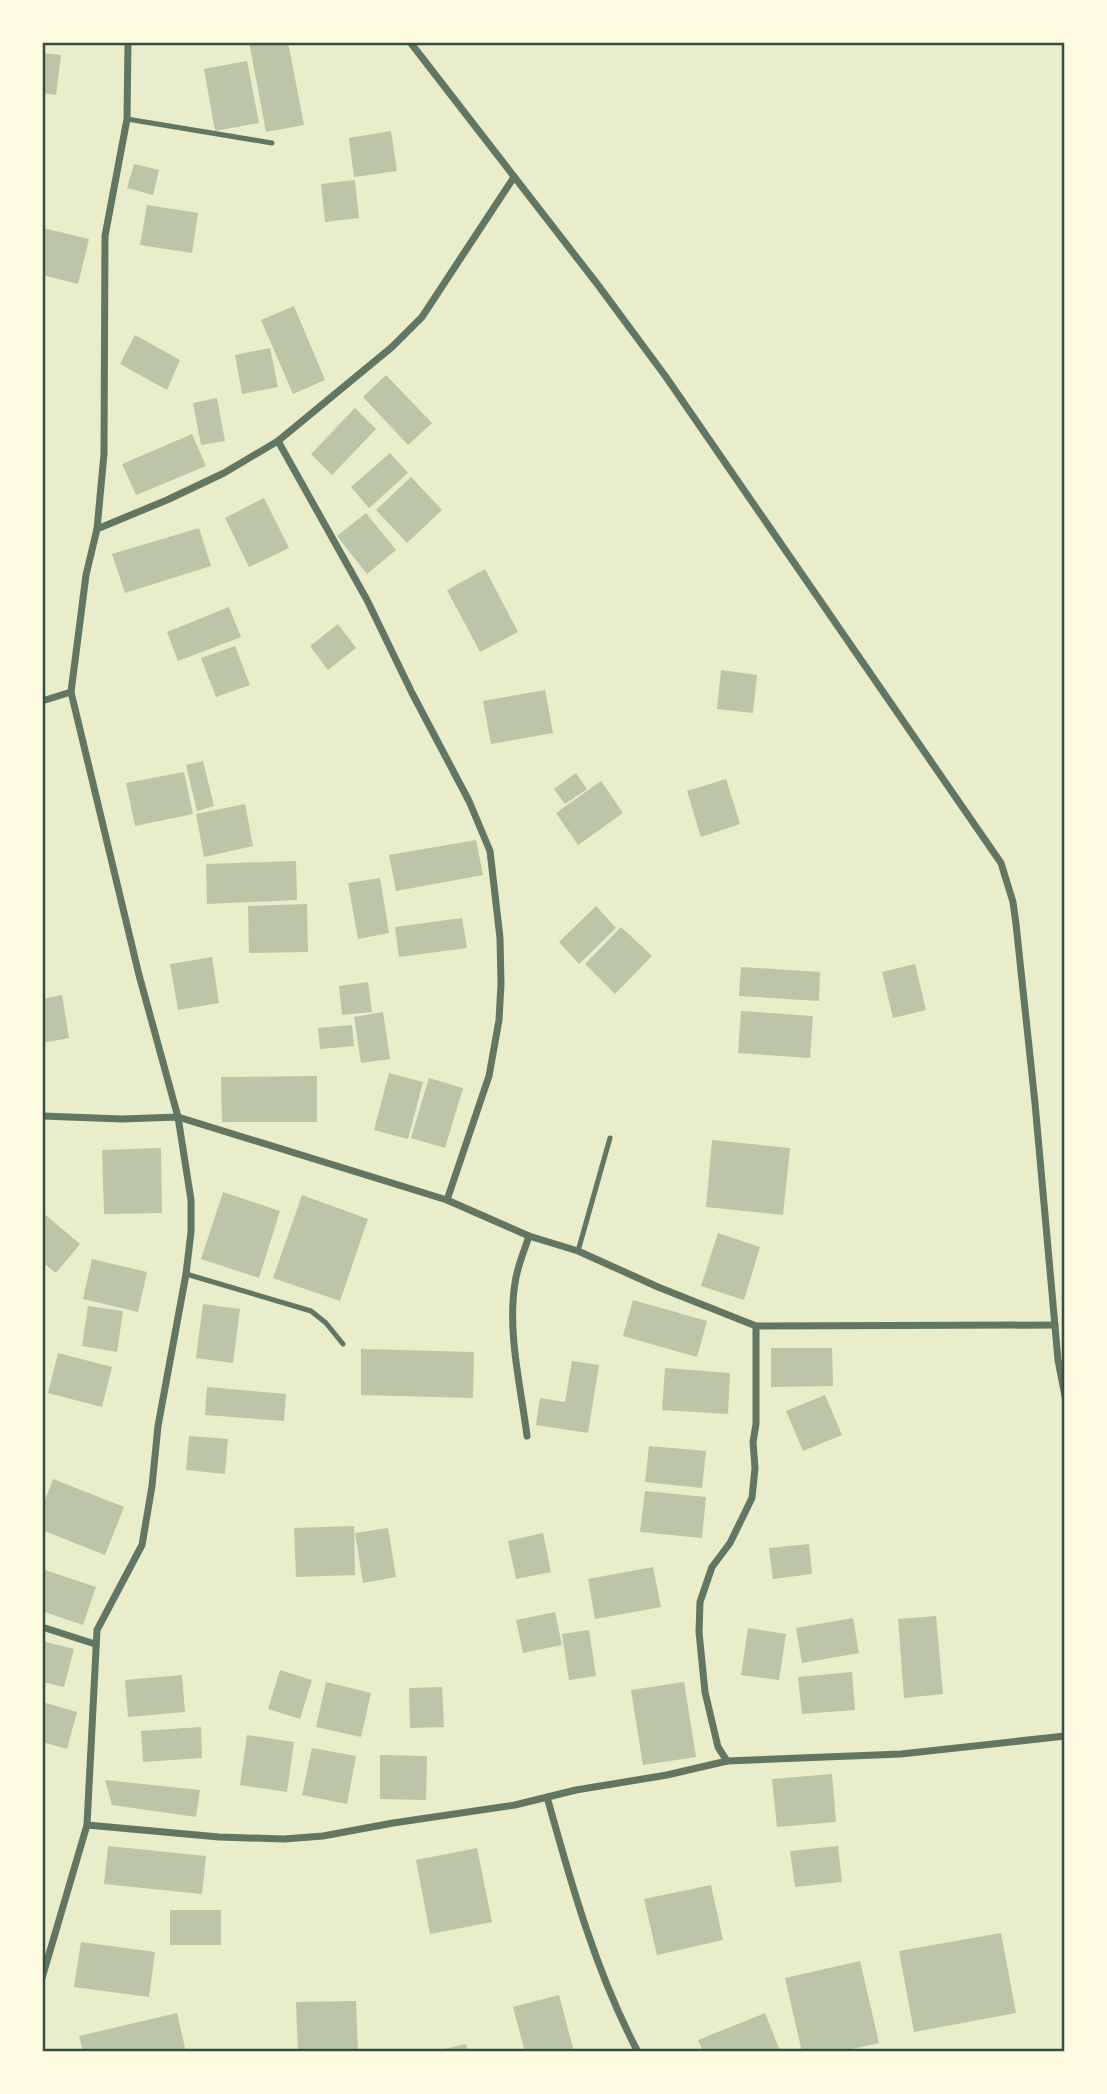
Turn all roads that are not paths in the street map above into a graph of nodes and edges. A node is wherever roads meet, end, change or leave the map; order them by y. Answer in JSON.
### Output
{"nodes":[{"id":1,"x":128,"y":42,"type":"edge"},
{"id":2,"x":410,"y":42,"type":"edge"},
{"id":3,"x":127,"y":119,"type":"junction"},
{"id":4,"x":272,"y":142,"type":"dead end"},
{"id":5,"x":514,"y":177,"type":"junction"},
{"id":6,"x":278,"y":441,"type":"junction"},
{"id":7,"x":97,"y":529,"type":"junction"},
{"id":8,"x":71,"y":692,"type":"junction"},
{"id":9,"x":42,"y":701,"type":"edge"},
{"id":10,"x":42,"y":1116,"type":"edge"},
{"id":11,"x":178,"y":1117,"type":"junction"},
{"id":12,"x":610,"y":1138,"type":"dead end"},
{"id":13,"x":447,"y":1199,"type":"junction"},
{"id":14,"x":529,"y":1236,"type":"junction"},
{"id":15,"x":578,"y":1251,"type":"junction"},
{"id":16,"x":186,"y":1274,"type":"junction"},
{"id":17,"x":1055,"y":1325,"type":"junction"},
{"id":18,"x":756,"y":1326,"type":"junction"},
{"id":19,"x":343,"y":1344,"type":"dead end"},
{"id":20,"x":1065,"y":1396,"type":"edge"},
{"id":21,"x":527,"y":1436,"type":"dead end"},
{"id":22,"x":42,"y":1628,"type":"edge"},
{"id":23,"x":95,"y":1644,"type":"junction"},
{"id":24,"x":1065,"y":1736,"type":"edge"},
{"id":25,"x":727,"y":1761,"type":"junction"},
{"id":26,"x":547,"y":1797,"type":"junction"},
{"id":27,"x":87,"y":1825,"type":"junction"},
{"id":28,"x":42,"y":1978,"type":"edge"},
{"id":29,"x":638,"y":2052,"type":"edge"}],
"edges":[{"from":1,"to":3,"type":"street"},
{"from":2,"to":5,"type":"street"},
{"from":3,"to":4,"type":"lane"},
{"from":3,"to":7,"type":"street"},
{"from":5,"to":6,"type":"street"},
{"from":5,"to":17,"type":"street"},
{"from":6,"to":7,"type":"street"},
{"from":6,"to":13,"type":"street"},
{"from":7,"to":8,"type":"street"},
{"from":8,"to":9,"type":"street"},
{"from":8,"to":11,"type":"street"},
{"from":10,"to":11,"type":"street"},
{"from":11,"to":13,"type":"street"},
{"from":11,"to":16,"type":"street"},
{"from":12,"to":15,"type":"lane"},
{"from":13,"to":14,"type":"street"},
{"from":14,"to":15,"type":"street"},
{"from":14,"to":21,"type":"street"},
{"from":15,"to":18,"type":"street"},
{"from":16,"to":19,"type":"lane"},
{"from":16,"to":23,"type":"street"},
{"from":17,"to":18,"type":"street"},
{"from":17,"to":20,"type":"street"},
{"from":18,"to":25,"type":"street"},
{"from":22,"to":23,"type":"street"},
{"from":23,"to":27,"type":"street"},
{"from":24,"to":25,"type":"street"},
{"from":25,"to":26,"type":"street"},
{"from":26,"to":27,"type":"street"},
{"from":26,"to":29,"type":"street"},
{"from":27,"to":28,"type":"street"}]}
